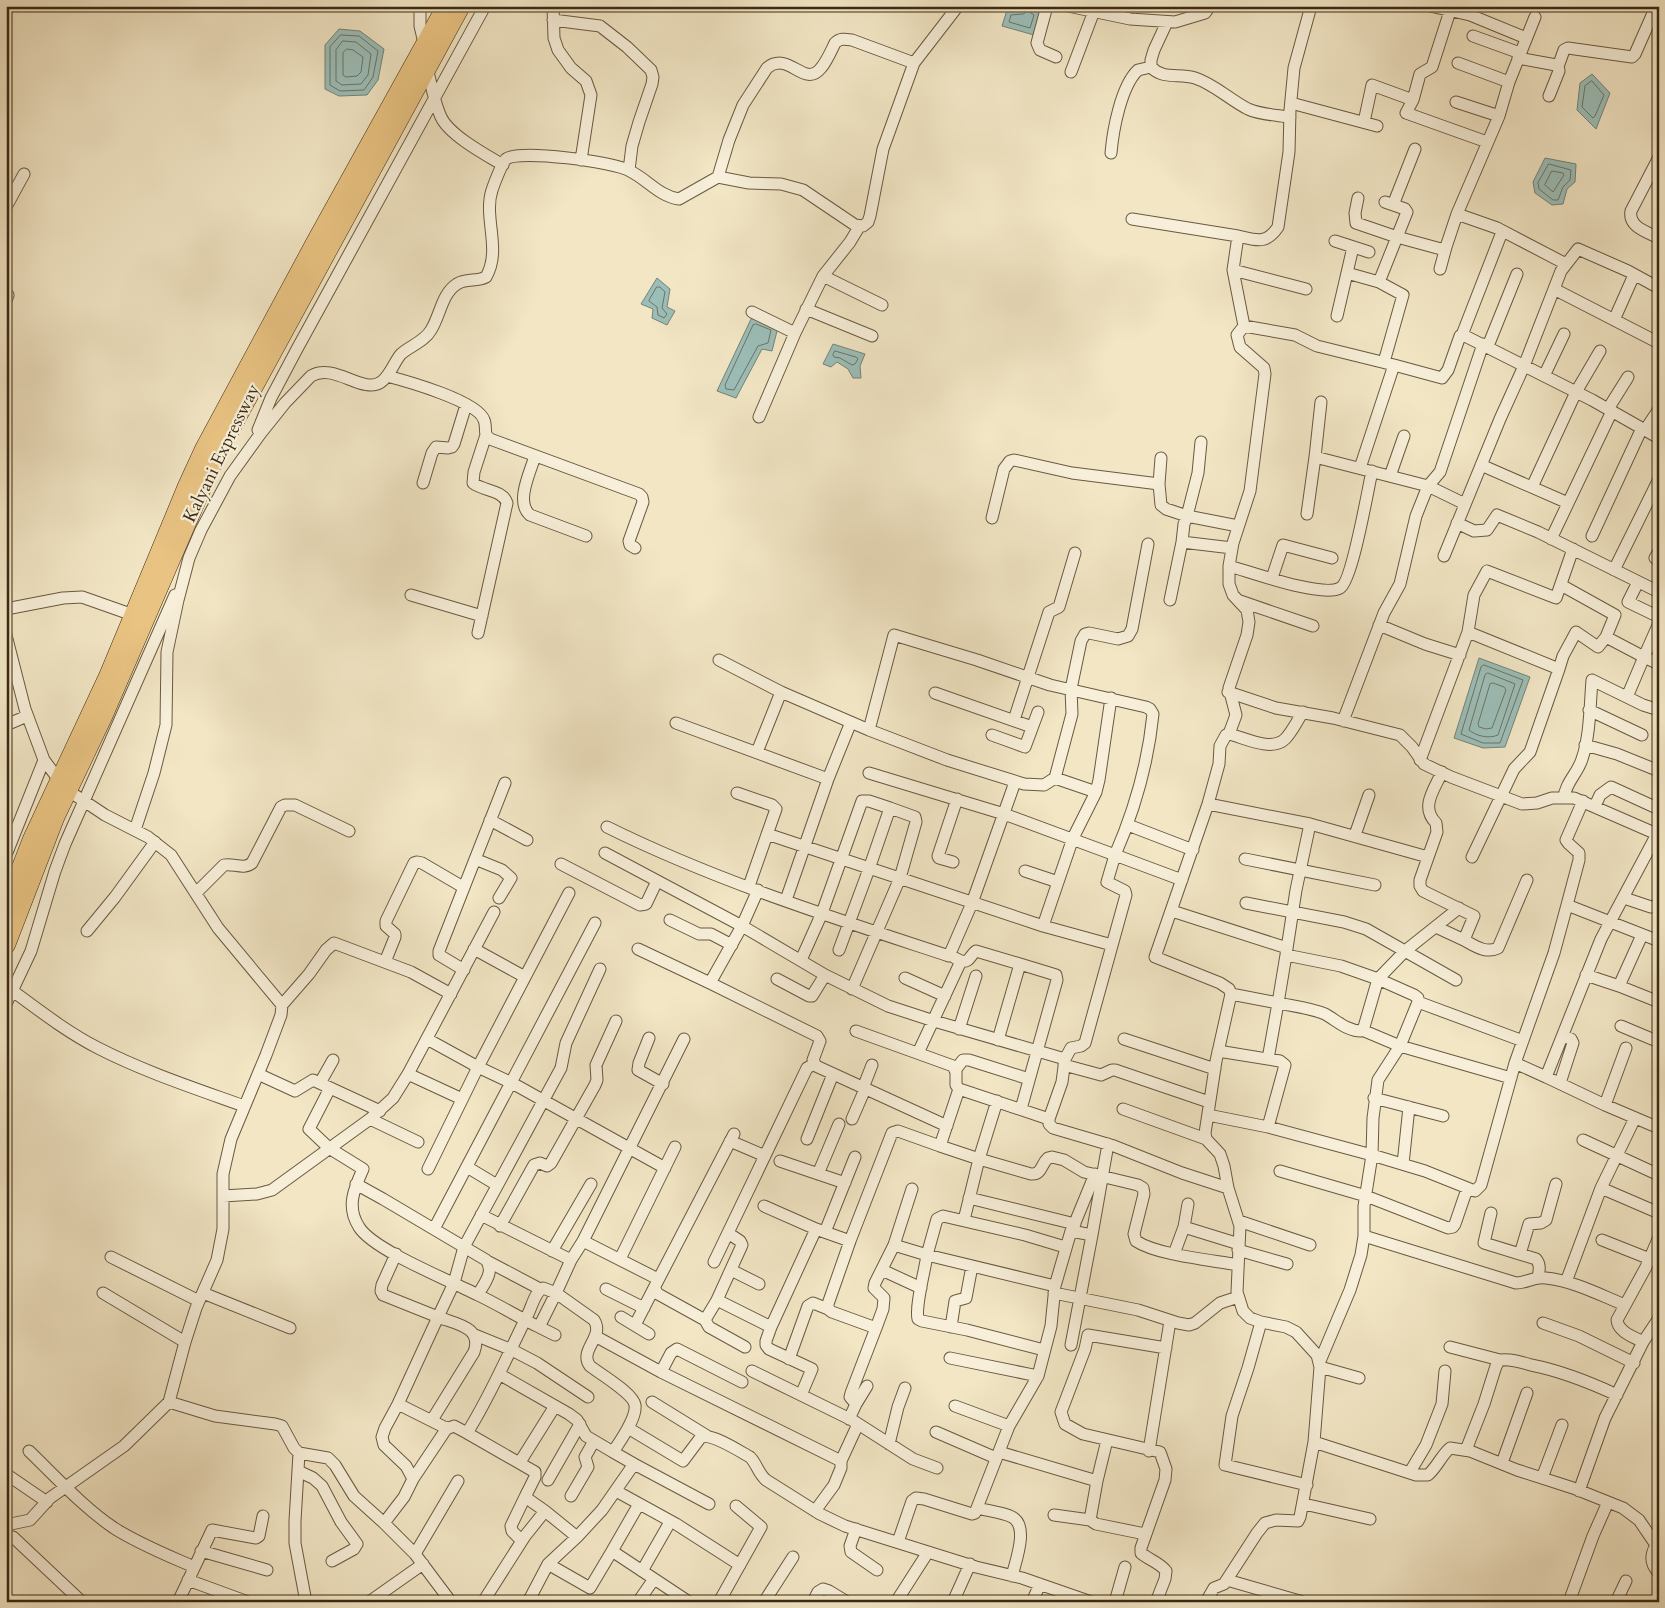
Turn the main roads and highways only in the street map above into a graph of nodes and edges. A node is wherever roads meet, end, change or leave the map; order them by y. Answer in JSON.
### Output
{"nodes":[{"id":1,"x":446,"y":6,"type":"edge"},
{"id":2,"x":461,"y":6,"type":"edge"},
{"id":3,"x":429,"y":56,"type":"junction"},
{"id":4,"x":63,"y":785,"type":"junction"},
{"id":5,"x":6,"y":906,"type":"edge"},
{"id":6,"x":6,"y":945,"type":"edge"}],
"edges":[{"from":1,"to":3,"type":"highway","name":"Kalyani Expressway"},
{"from":2,"to":3,"type":"highway","name":"Kalyani Expressway"},
{"from":3,"to":4,"type":"highway","name":"Kalyani Expressway"},
{"from":3,"to":4,"type":"highway","name":"Kalyani Expressway"},
{"from":4,"to":5,"type":"highway","name":"Kalyani Expressway"},
{"from":4,"to":6,"type":"highway","name":"Kalyani Expressway"}]}
